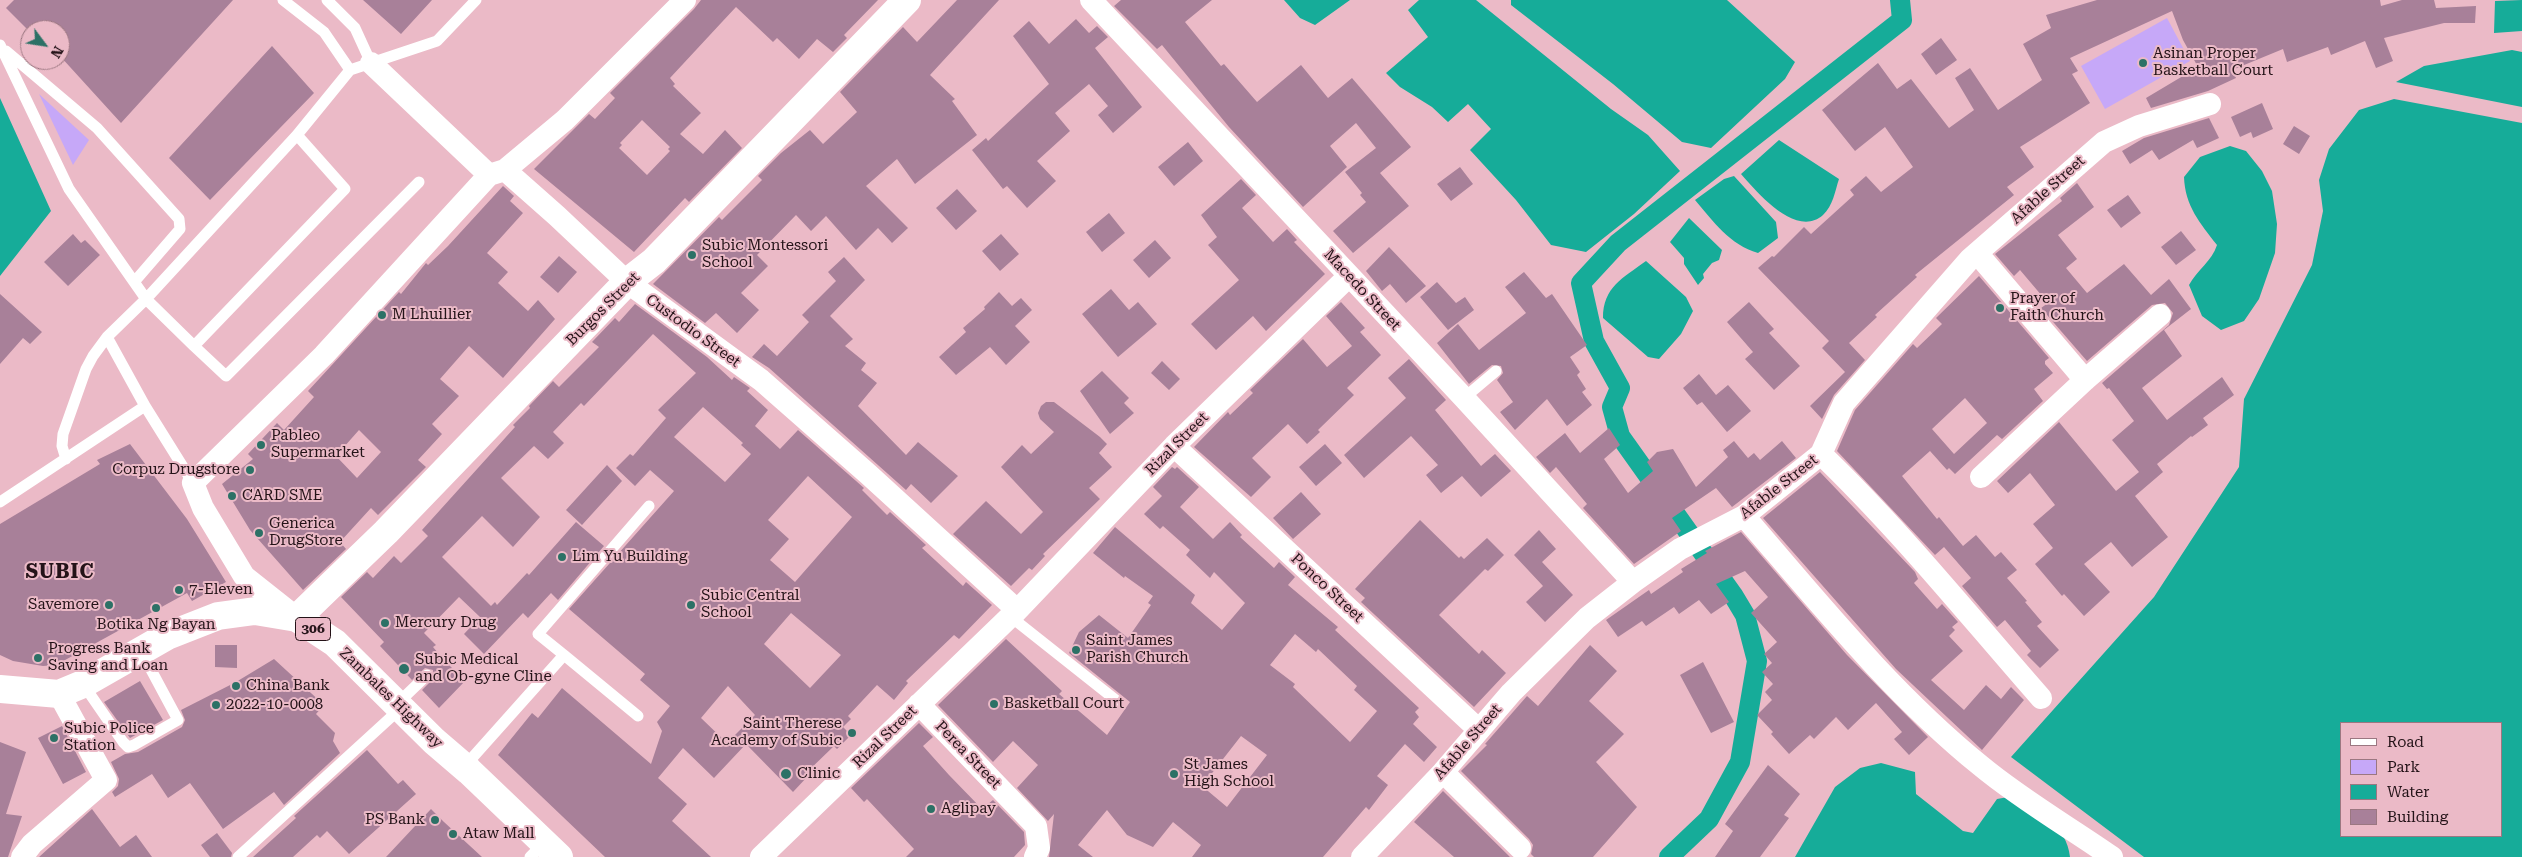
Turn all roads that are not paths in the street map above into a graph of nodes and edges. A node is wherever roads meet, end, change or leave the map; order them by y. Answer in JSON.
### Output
{"nodes":[{"id":1,"x":283,"y":0,"type":"edge"},
{"id":2,"x":327,"y":0,"type":"edge"},
{"id":3,"x":476,"y":0,"type":"edge"},
{"id":4,"x":685,"y":0,"type":"edge"},
{"id":5,"x":907,"y":0,"type":"edge"},
{"id":6,"x":1091,"y":0,"type":"edge"},
{"id":7,"x":2,"y":46,"type":"edge"},
{"id":8,"x":361,"y":67,"type":"junction"},
{"id":9,"x":2210,"y":104,"type":"dead end"},
{"id":10,"x":297,"y":135,"type":"junction"},
{"id":11,"x":497,"y":173,"type":"junction"},
{"id":12,"x":419,"y":182,"type":"dead end"},
{"id":13,"x":1977,"y":253,"type":"junction"},
{"id":14,"x":1348,"y":277,"type":"junction"},
{"id":15,"x":135,"y":281,"type":"junction"},
{"id":16,"x":627,"y":282,"type":"junction"},
{"id":17,"x":146,"y":299,"type":"junction"},
{"id":18,"x":2160,"y":315,"type":"dead end"},
{"id":19,"x":107,"y":337,"type":"junction"},
{"id":20,"x":194,"y":346,"type":"junction"},
{"id":21,"x":1496,"y":370,"type":"dead end"},
{"id":22,"x":2085,"y":380,"type":"junction"},
{"id":23,"x":1464,"y":398,"type":"junction"},
{"id":24,"x":145,"y":406,"type":"junction"},
{"id":25,"x":1174,"y":446,"type":"junction"},
{"id":26,"x":1821,"y":454,"type":"junction"},
{"id":27,"x":66,"y":459,"type":"junction"},
{"id":28,"x":1981,"y":477,"type":"dead end"},
{"id":29,"x":193,"y":483,"type":"junction"},
{"id":30,"x":0,"y":502,"type":"edge"},
{"id":31,"x":649,"y":506,"type":"dead end"},
{"id":32,"x":1744,"y":516,"type":"junction"},
{"id":33,"x":1633,"y":582,"type":"junction"},
{"id":34,"x":1014,"y":613,"type":"junction"},
{"id":35,"x":297,"y":618,"type":"junction"},
{"id":36,"x":140,"y":649,"type":"junction"},
{"id":37,"x":564,"y":655,"type":"junction"},
{"id":38,"x":427,"y":675,"type":"dead end"},
{"id":39,"x":0,"y":689,"type":"edge"},
{"id":40,"x":71,"y":689,"type":"junction"},
{"id":41,"x":2041,"y":698,"type":"dead end"},
{"id":42,"x":1117,"y":701,"type":"dead end"},
{"id":43,"x":919,"y":704,"type":"junction"},
{"id":44,"x":399,"y":706,"type":"junction"},
{"id":45,"x":638,"y":716,"type":"dead end"},
{"id":46,"x":1479,"y":730,"type":"junction"},
{"id":47,"x":464,"y":767,"type":"junction"},
{"id":48,"x":1443,"y":772,"type":"junction"},
{"id":49,"x":1520,"y":848,"type":"dead end"},
{"id":50,"x":545,"y":852,"type":"edge"},
{"id":51,"x":22,"y":857,"type":"edge"},
{"id":52,"x":238,"y":857,"type":"edge"},
{"id":53,"x":760,"y":857,"type":"edge"},
{"id":54,"x":1035,"y":857,"type":"edge"},
{"id":55,"x":1362,"y":857,"type":"edge"},
{"id":56,"x":2112,"y":857,"type":"edge"}],
"edges":[{"from":1,"to":8,"type":"lane"},
{"from":2,"to":8,"type":"lane"},
{"from":3,"to":8,"type":"lane"},
{"from":4,"to":11,"type":"street"},
{"from":5,"to":16,"type":"street","name":"Burgos Street"},
{"from":6,"to":14,"type":"street","name":"Macedo Street"},
{"from":7,"to":15,"type":"lane"},
{"from":7,"to":15,"type":"lane"},
{"from":8,"to":10,"type":"lane"},
{"from":8,"to":11,"type":"street","name":"Custodio Street"},
{"from":9,"to":13,"type":"street","name":"Afable Street"},
{"from":10,"to":17,"type":"lane"},
{"from":10,"to":20,"type":"lane"},
{"from":11,"to":16,"type":"street","name":"Custodio Street"},
{"from":11,"to":29,"type":"street"},
{"from":12,"to":20,"type":"lane"},
{"from":13,"to":22,"type":"street"},
{"from":13,"to":26,"type":"street","name":"Afable Street"},
{"from":14,"to":23,"type":"street","name":"Macedo Street"},
{"from":14,"to":25,"type":"street","name":"Rizal Street"},
{"from":15,"to":17,"type":"lane"},
{"from":16,"to":34,"type":"street","name":"Custodio Street"},
{"from":16,"to":35,"type":"street","name":"Burgos Street"},
{"from":17,"to":19,"type":"lane"},
{"from":17,"to":20,"type":"lane"},
{"from":18,"to":22,"type":"street"},
{"from":19,"to":24,"type":"lane"},
{"from":19,"to":27,"type":"lane"},
{"from":21,"to":23,"type":"lane"},
{"from":22,"to":28,"type":"street"},
{"from":23,"to":33,"type":"street","name":"Macedo Street"},
{"from":24,"to":27,"type":"lane"},
{"from":24,"to":29,"type":"lane"},
{"from":25,"to":34,"type":"street","name":"Rizal Street"},
{"from":25,"to":46,"type":"street","name":"Ponco Street"},
{"from":26,"to":32,"type":"street","name":"Afable Street"},
{"from":26,"to":41,"type":"street"},
{"from":27,"to":30,"type":"lane"},
{"from":29,"to":35,"type":"street"},
{"from":31,"to":37,"type":"lane"},
{"from":32,"to":33,"type":"street","name":"Afable Street"},
{"from":32,"to":56,"type":"street"},
{"from":33,"to":46,"type":"street","name":"Afable Street"},
{"from":34,"to":42,"type":"lane"},
{"from":34,"to":43,"type":"street","name":"Rizal Street"},
{"from":35,"to":36,"type":"street","name":"Zambales Highway","number":"306"},
{"from":35,"to":44,"type":"street","name":"Zambales Highway","number":"306"},
{"from":36,"to":40,"type":"street","name":"Zambales Highway","number":"306"},
{"from":36,"to":40,"type":"lane"},
{"from":37,"to":45,"type":"lane"},
{"from":37,"to":47,"type":"lane"},
{"from":38,"to":44,"type":"lane"},
{"from":39,"to":40,"type":"street"},
{"from":40,"to":51,"type":"street"},
{"from":43,"to":53,"type":"street","name":"Rizal Street"},
{"from":43,"to":54,"type":"street","name":"Perea Street"},
{"from":44,"to":47,"type":"street","name":"Zambales Highway","number":"306"},
{"from":44,"to":52,"type":"lane"},
{"from":46,"to":48,"type":"street","name":"Afable Street"},
{"from":47,"to":50,"type":"street","name":"Zambales Highway","number":"306"},
{"from":48,"to":49,"type":"street"},
{"from":48,"to":55,"type":"street","name":"Afable Street"}]}
